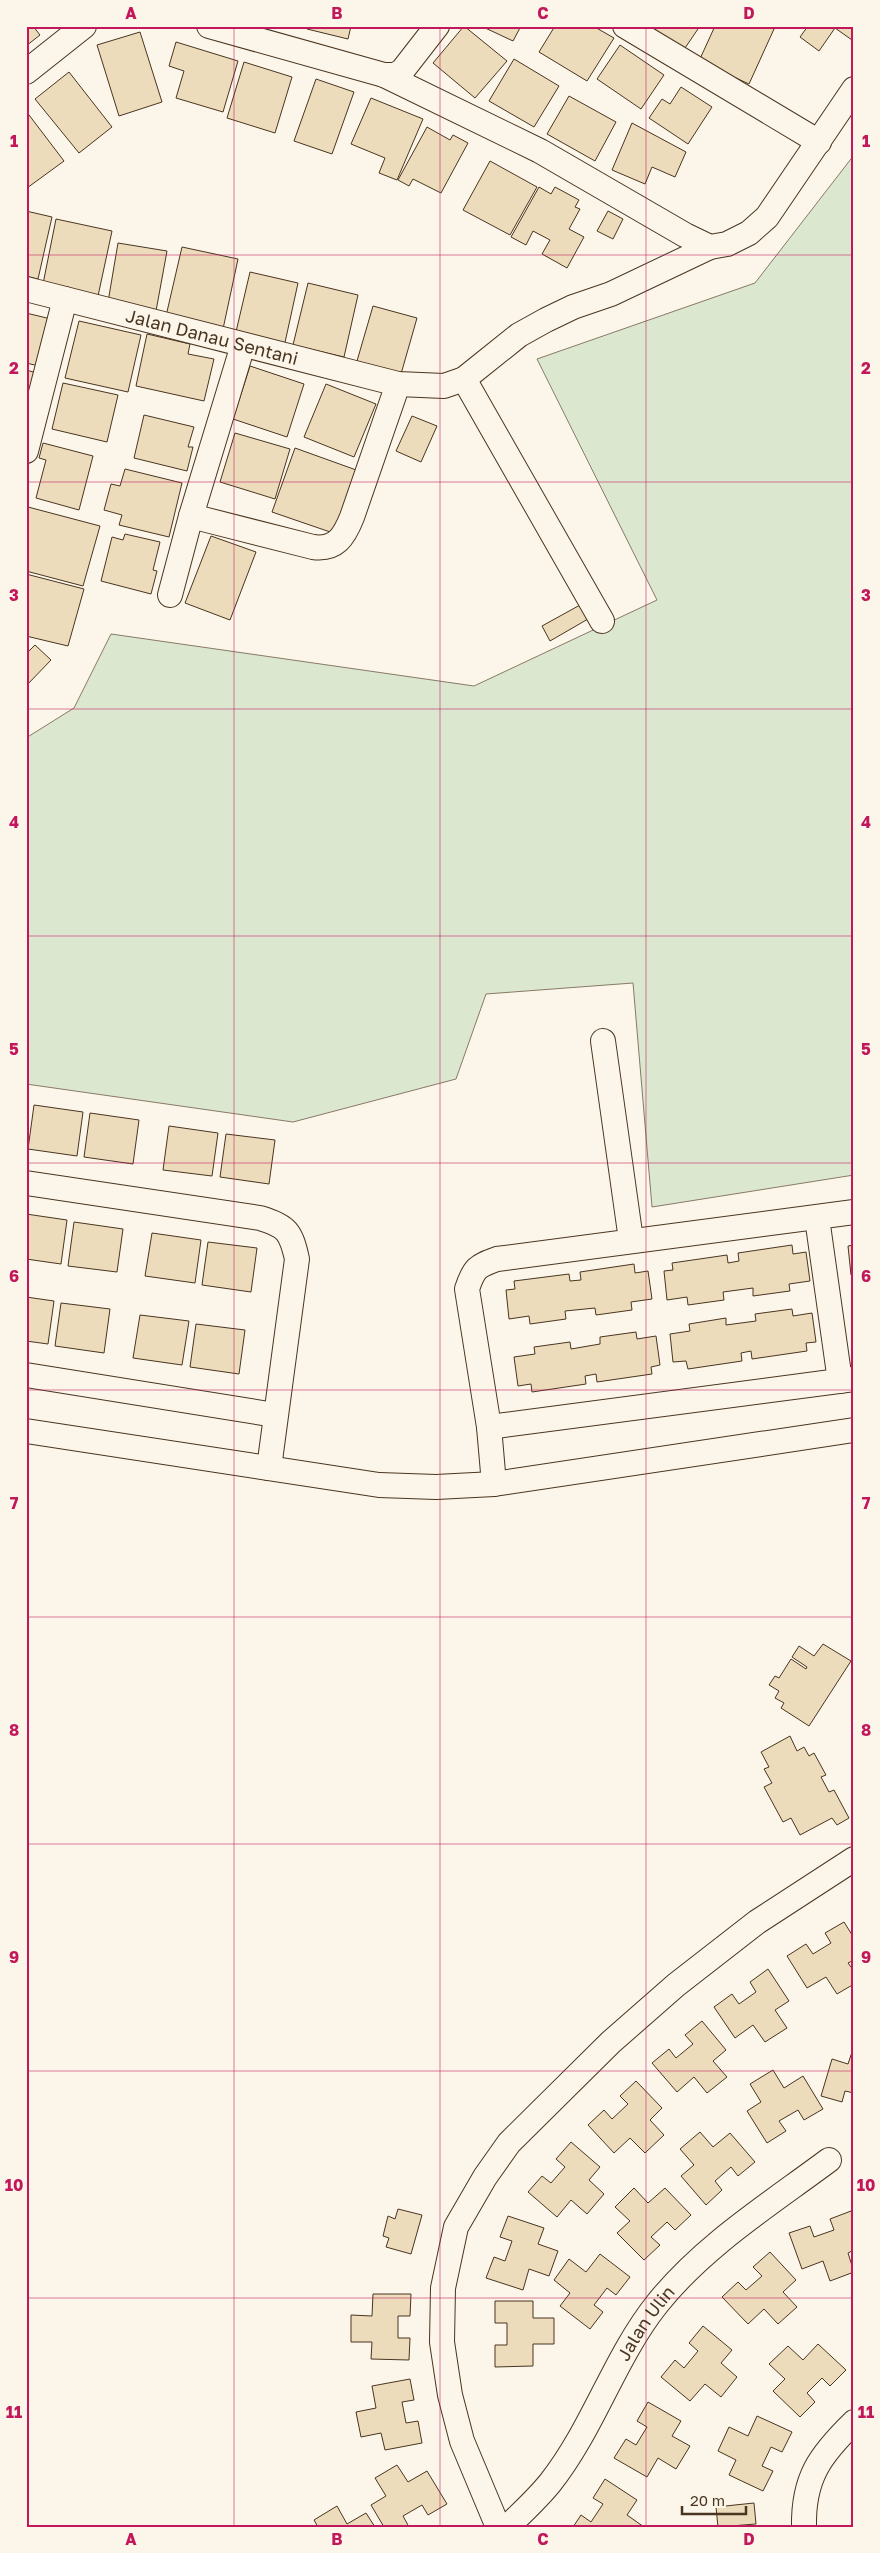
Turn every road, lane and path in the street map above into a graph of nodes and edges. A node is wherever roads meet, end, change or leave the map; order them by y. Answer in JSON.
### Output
{"nodes":[{"id":1,"x":84,"y":26,"type":"edge"},
{"id":2,"x":209,"y":26,"type":"edge"},
{"id":3,"x":438,"y":26,"type":"edge"},
{"id":4,"x":625,"y":26,"type":"edge"},
{"id":5,"x":26,"y":72,"type":"edge"},
{"id":6,"x":384,"y":75,"type":"junction"},
{"id":7,"x":854,"y":89,"type":"edge"},
{"id":8,"x":818,"y":142,"type":"junction"},
{"id":9,"x":710,"y":247,"type":"junction"},
{"id":10,"x":26,"y":290,"type":"edge"},
{"id":11,"x":65,"y":299,"type":"junction"},
{"id":12,"x":243,"y":345,"type":"junction"},
{"id":13,"x":464,"y":379,"type":"junction"},
{"id":14,"x":398,"y":384,"type":"junction"},
{"id":15,"x":26,"y":451,"type":"edge"},
{"id":16,"x":191,"y":516,"type":"junction"},
{"id":17,"x":170,"y":595,"type":"dead end"},
{"id":18,"x":602,"y":621,"type":"dead end"},
{"id":19,"x":603,"y":1041,"type":"dead end"},
{"id":20,"x":26,"y":1183,"type":"edge"},
{"id":21,"x":854,"y":1212,"type":"edge"},
{"id":22,"x":817,"y":1218,"type":"junction"},
{"id":23,"x":631,"y":1240,"type":"junction"},
{"id":24,"x":26,"y":1375,"type":"edge"},
{"id":25,"x":847,"y":1380,"type":"edge"},
{"id":26,"x":275,"y":1415,"type":"junction"},
{"id":27,"x":489,"y":1427,"type":"junction"},
{"id":28,"x":854,"y":1430,"type":"edge"},
{"id":29,"x":26,"y":1431,"type":"edge"},
{"id":30,"x":269,"y":1468,"type":"junction"},
{"id":31,"x":494,"y":1484,"type":"junction"},
{"id":32,"x":854,"y":1860,"type":"edge"},
{"id":33,"x":829,"y":2160,"type":"dead end"},
{"id":34,"x":854,"y":2422,"type":"edge"},
{"id":35,"x":498,"y":2527,"type":"edge"},
{"id":36,"x":507,"y":2527,"type":"edge"},
{"id":37,"x":804,"y":2527,"type":"edge"}],
"edges":[{"from":1,"to":5,"type":"street"},
{"from":2,"to":6,"type":"street"},
{"from":3,"to":6,"type":"street"},
{"from":4,"to":8,"type":"street"},
{"from":6,"to":9,"type":"street"},
{"from":7,"to":8,"type":"street"},
{"from":8,"to":9,"type":"street"},
{"from":9,"to":13,"type":"street"},
{"from":10,"to":11,"type":"street","name":"Jalan Danau Sentani"},
{"from":11,"to":12,"type":"street","name":"Jalan Danau Sentani"},
{"from":11,"to":15,"type":"street"},
{"from":12,"to":14,"type":"street","name":"Jalan Danau Sentani"},
{"from":12,"to":16,"type":"street"},
{"from":13,"to":14,"type":"street","name":"Jalan Danau Sentani"},
{"from":13,"to":18,"type":"street"},
{"from":14,"to":16,"type":"street"},
{"from":16,"to":17,"type":"street"},
{"from":19,"to":23,"type":"street"},
{"from":20,"to":26,"type":"street"},
{"from":21,"to":22,"type":"street"},
{"from":22,"to":23,"type":"street"},
{"from":22,"to":25,"type":"street"},
{"from":23,"to":27,"type":"street"},
{"from":24,"to":26,"type":"street"},
{"from":25,"to":27,"type":"street"},
{"from":26,"to":30,"type":"street"},
{"from":27,"to":31,"type":"street"},
{"from":28,"to":31,"type":"street"},
{"from":29,"to":30,"type":"street"},
{"from":30,"to":31,"type":"street"},
{"from":32,"to":35,"type":"street"},
{"from":33,"to":36,"type":"street","name":"Jalan Ulin"},
{"from":34,"to":37,"type":"street"}]}
